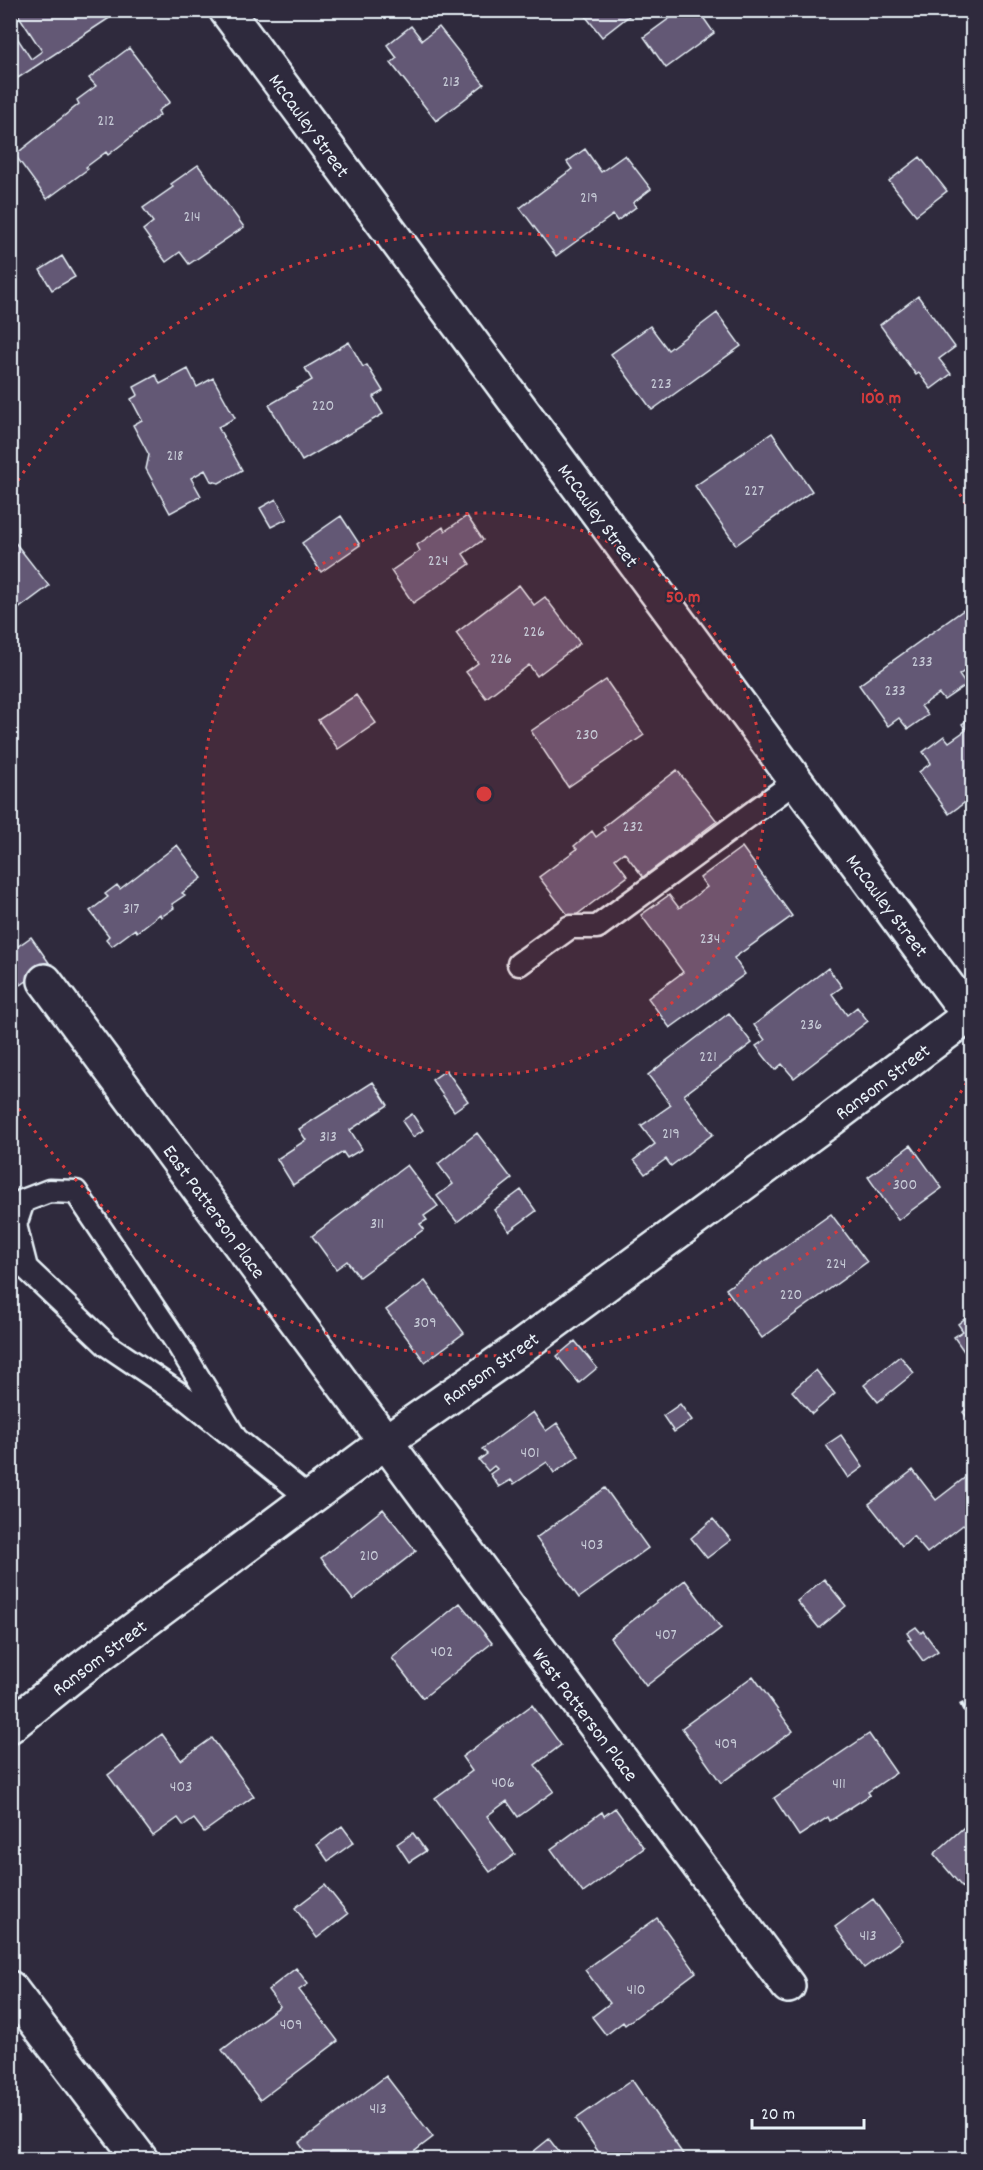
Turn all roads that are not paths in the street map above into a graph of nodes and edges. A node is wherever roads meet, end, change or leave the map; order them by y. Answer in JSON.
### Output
{"nodes":[{"id":1,"x":226,"y":10,"type":"edge"},
{"id":2,"x":796,"y":781,"type":"junction"},
{"id":3,"x":519,"y":964,"type":"dead end"},
{"id":4,"x":45,"y":981,"type":"dead end"},
{"id":5,"x":972,"y":1016,"type":"edge"},
{"id":6,"x":236,"y":1439,"type":"junction"},
{"id":7,"x":384,"y":1442,"type":"junction"},
{"id":8,"x":309,"y":1498,"type":"junction"},
{"id":9,"x":10,"y":1726,"type":"edge"},
{"id":10,"x":788,"y":1986,"type":"dead end"},
{"id":11,"x":14,"y":2000,"type":"edge"},
{"id":12,"x":141,"y":2160,"type":"edge"}],
"edges":[{"from":1,"to":2,"type":"street","name":"McCauley Street"},
{"from":2,"to":3,"type":"lane"},
{"from":2,"to":5,"type":"street","name":"McCauley Street"},
{"from":4,"to":7,"type":"street","name":"East Patterson Place"},
{"from":5,"to":7,"type":"street","name":"Ransom Street"},
{"from":6,"to":6,"type":"lane"},
{"from":6,"to":8,"type":"lane"},
{"from":7,"to":8,"type":"street","name":"Ransom Street"},
{"from":7,"to":10,"type":"street","name":"West Patterson Place"},
{"from":8,"to":9,"type":"street","name":"Ransom Street"},
{"from":11,"to":12,"type":"street"}]}
